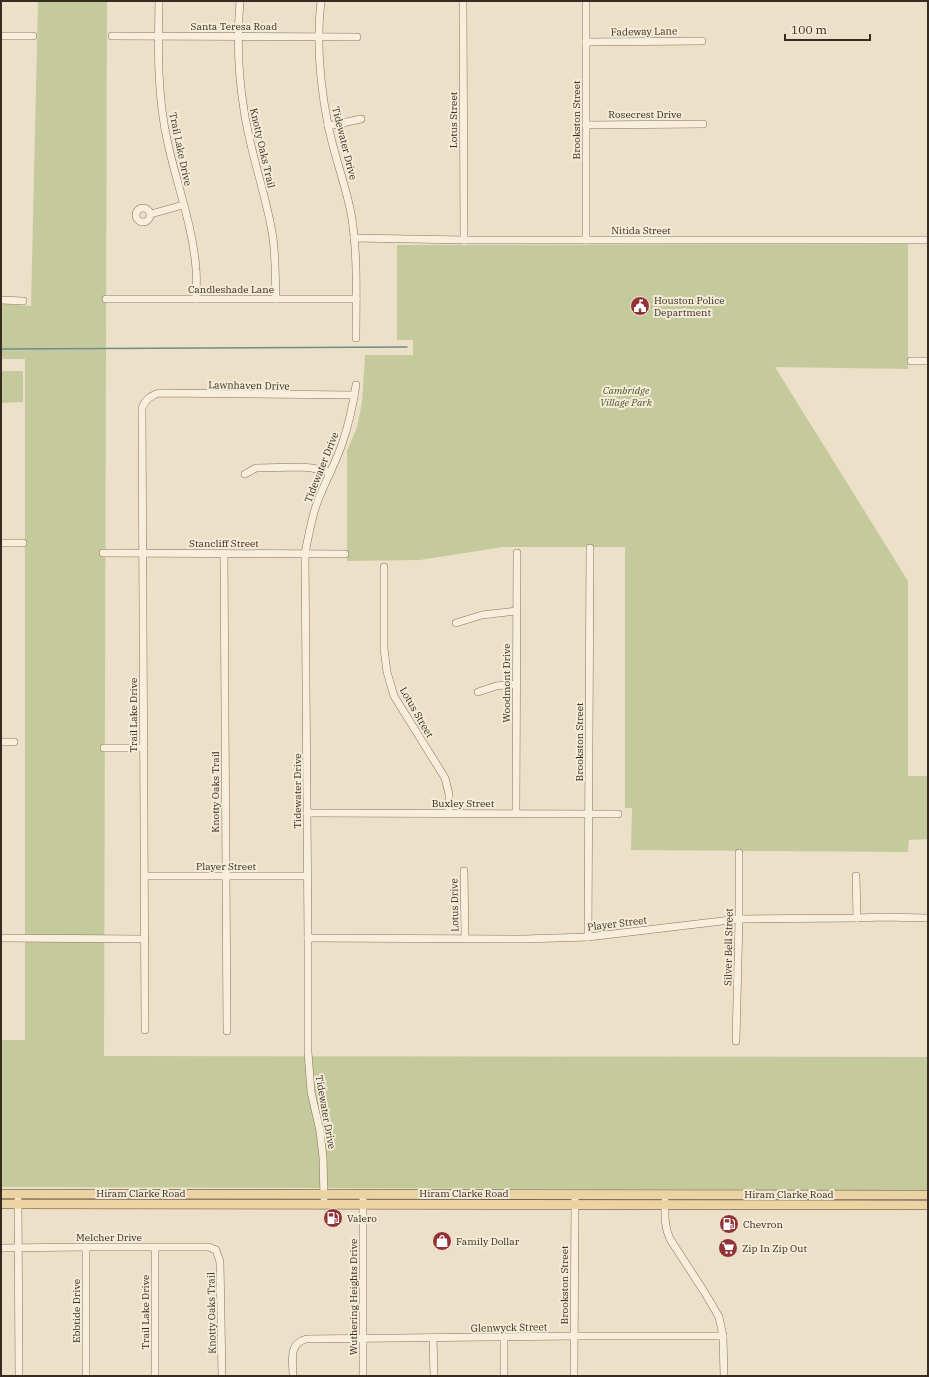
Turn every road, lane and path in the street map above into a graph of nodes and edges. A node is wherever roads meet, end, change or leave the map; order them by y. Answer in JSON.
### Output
{"nodes":[{"id":1,"x":159,"y":1,"type":"edge"},
{"id":2,"x":240,"y":1,"type":"edge"},
{"id":3,"x":320,"y":1,"type":"edge"},
{"id":4,"x":462,"y":1,"type":"edge"},
{"id":5,"x":586,"y":1,"type":"edge"},
{"id":6,"x":1,"y":36,"type":"edge"},
{"id":7,"x":33,"y":36,"type":"dead end"},
{"id":8,"x":112,"y":36,"type":"dead end"},
{"id":9,"x":158,"y":36,"type":"junction"},
{"id":10,"x":238,"y":37,"type":"junction"},
{"id":11,"x":319,"y":37,"type":"junction"},
{"id":12,"x":357,"y":37,"type":"dead end"},
{"id":13,"x":702,"y":41,"type":"dead end"},
{"id":14,"x":586,"y":42,"type":"junction"},
{"id":15,"x":361,"y":119,"type":"dead end"},
{"id":16,"x":703,"y":124,"type":"dead end"},
{"id":17,"x":586,"y":125,"type":"junction"},
{"id":18,"x":328,"y":126,"type":"junction"},
{"id":19,"x":183,"y":205,"type":"junction"},
{"id":20,"x":150,"y":214,"type":"dead end"},
{"id":21,"x":354,"y":238,"type":"junction"},
{"id":22,"x":464,"y":240,"type":"junction"},
{"id":23,"x":586,"y":240,"type":"junction"},
{"id":24,"x":928,"y":240,"type":"edge"},
{"id":25,"x":106,"y":299,"type":"dead end"},
{"id":26,"x":196,"y":299,"type":"junction"},
{"id":27,"x":276,"y":299,"type":"junction"},
{"id":28,"x":356,"y":299,"type":"junction"},
{"id":29,"x":1,"y":300,"type":"edge"},
{"id":30,"x":23,"y":301,"type":"dead end"},
{"id":31,"x":356,"y":338,"type":"dead end"},
{"id":32,"x":912,"y":361,"type":"dead end"},
{"id":33,"x":928,"y":361,"type":"edge"},
{"id":34,"x":356,"y":385,"type":"dead end"},
{"id":35,"x":354,"y":395,"type":"junction"},
{"id":36,"x":145,"y":400,"type":"joint"},
{"id":37,"x":330,"y":472,"type":"junction"},
{"id":38,"x":245,"y":474,"type":"dead end"},
{"id":39,"x":1,"y":543,"type":"edge"},
{"id":40,"x":23,"y":543,"type":"dead end"},
{"id":41,"x":590,"y":548,"type":"dead end"},
{"id":42,"x":103,"y":553,"type":"dead end"},
{"id":43,"x":142,"y":553,"type":"junction"},
{"id":44,"x":516,"y":553,"type":"dead end"},
{"id":45,"x":224,"y":554,"type":"junction"},
{"id":46,"x":305,"y":554,"type":"junction"},
{"id":47,"x":345,"y":554,"type":"dead end"},
{"id":48,"x":384,"y":567,"type":"dead end"},
{"id":49,"x":516,"y":611,"type":"junction"},
{"id":50,"x":456,"y":623,"type":"dead end"},
{"id":51,"x":516,"y":684,"type":"junction"},
{"id":52,"x":478,"y":692,"type":"dead end"},
{"id":53,"x":1,"y":742,"type":"edge"},
{"id":54,"x":14,"y":742,"type":"dead end"},
{"id":55,"x":104,"y":748,"type":"dead end"},
{"id":56,"x":144,"y":748,"type":"junction"},
{"id":57,"x":307,"y":813,"type":"junction"},
{"id":58,"x":449,"y":813,"type":"junction"},
{"id":59,"x":516,"y":813,"type":"junction"},
{"id":60,"x":588,"y":814,"type":"junction"},
{"id":61,"x":618,"y":814,"type":"dead end"},
{"id":62,"x":739,"y":853,"type":"dead end"},
{"id":63,"x":464,"y":871,"type":"dead end"},
{"id":64,"x":145,"y":876,"type":"junction"},
{"id":65,"x":226,"y":876,"type":"junction"},
{"id":66,"x":307,"y":876,"type":"junction"},
{"id":67,"x":856,"y":876,"type":"dead end"},
{"id":68,"x":856,"y":918,"type":"junction"},
{"id":69,"x":928,"y":918,"type":"edge"},
{"id":70,"x":739,"y":919,"type":"junction"},
{"id":71,"x":588,"y":937,"type":"junction"},
{"id":72,"x":1,"y":938,"type":"edge"},
{"id":73,"x":308,"y":938,"type":"junction"},
{"id":74,"x":465,"y":938,"type":"junction"},
{"id":75,"x":145,"y":939,"type":"junction"},
{"id":76,"x":145,"y":1030,"type":"dead end"},
{"id":77,"x":227,"y":1031,"type":"dead end"},
{"id":78,"x":736,"y":1041,"type":"dead end"},
{"id":79,"x":1,"y":1194,"type":"edge"},
{"id":80,"x":18,"y":1194,"type":"junction"},
{"id":81,"x":118,"y":1194,"type":"junction"},
{"id":82,"x":665,"y":1195,"type":"junction"},
{"id":83,"x":761,"y":1195,"type":"junction"},
{"id":84,"x":833,"y":1195,"type":"junction"},
{"id":85,"x":905,"y":1195,"type":"junction"},
{"id":86,"x":928,"y":1195,"type":"edge"},
{"id":87,"x":223,"y":1199,"type":"junction"},
{"id":88,"x":324,"y":1199,"type":"junction"},
{"id":89,"x":363,"y":1199,"type":"junction"},
{"id":90,"x":575,"y":1199,"type":"junction"},
{"id":91,"x":1,"y":1204,"type":"edge"},
{"id":92,"x":18,"y":1204,"type":"junction"},
{"id":93,"x":118,"y":1204,"type":"junction"},
{"id":94,"x":665,"y":1205,"type":"junction"},
{"id":95,"x":760,"y":1205,"type":"junction"},
{"id":96,"x":833,"y":1205,"type":"junction"},
{"id":97,"x":905,"y":1205,"type":"junction"},
{"id":98,"x":928,"y":1205,"type":"edge"},
{"id":99,"x":86,"y":1247,"type":"junction"},
{"id":100,"x":1,"y":1248,"type":"edge"},
{"id":101,"x":18,"y":1248,"type":"junction"},
{"id":102,"x":155,"y":1248,"type":"junction"},
{"id":103,"x":216,"y":1250,"type":"joint"},
{"id":104,"x":504,"y":1336,"type":"junction"},
{"id":105,"x":574,"y":1336,"type":"junction"},
{"id":106,"x":723,"y":1336,"type":"junction"},
{"id":107,"x":363,"y":1338,"type":"junction"},
{"id":108,"x":434,"y":1338,"type":"junction"},
{"id":109,"x":18,"y":1376,"type":"edge"},
{"id":110,"x":86,"y":1376,"type":"edge"},
{"id":111,"x":155,"y":1376,"type":"edge"},
{"id":112,"x":222,"y":1376,"type":"edge"},
{"id":113,"x":293,"y":1376,"type":"edge"},
{"id":114,"x":363,"y":1376,"type":"edge"},
{"id":115,"x":434,"y":1376,"type":"edge"},
{"id":116,"x":504,"y":1376,"type":"edge"},
{"id":117,"x":574,"y":1376,"type":"edge"},
{"id":118,"x":724,"y":1376,"type":"edge"}],
"edges":[{"from":1,"to":9,"type":"street","name":"Trail Lake Drive"},
{"from":2,"to":10,"type":"street","name":"Knotty Oaks Trail"},
{"from":3,"to":11,"type":"street","name":"Tidewater Drive"},
{"from":4,"to":22,"type":"street","name":"Lotus Street"},
{"from":5,"to":14,"type":"street","name":"Brookston Street"},
{"from":6,"to":7,"type":"street"},
{"from":8,"to":9,"type":"street","name":"Santa Teresa Road"},
{"from":9,"to":10,"type":"street","name":"Santa Teresa Road"},
{"from":9,"to":19,"type":"street","name":"Trail Lake Drive"},
{"from":10,"to":11,"type":"street","name":"Santa Teresa Road"},
{"from":10,"to":27,"type":"street","name":"Knotty Oaks Trail"},
{"from":11,"to":12,"type":"street","name":"Santa Teresa Road"},
{"from":11,"to":18,"type":"street","name":"Tidewater Drive"},
{"from":13,"to":14,"type":"street","name":"Fadeway Lane"},
{"from":14,"to":17,"type":"street","name":"Brookston Street"},
{"from":15,"to":18,"type":"street"},
{"from":16,"to":17,"type":"street","name":"Rosecrest Drive"},
{"from":17,"to":23,"type":"street","name":"Brookston Street"},
{"from":18,"to":21,"type":"street","name":"Tidewater Drive"},
{"from":19,"to":20,"type":"street"},
{"from":19,"to":26,"type":"street","name":"Trail Lake Drive"},
{"from":21,"to":22,"type":"street","name":"Nitida Street"},
{"from":21,"to":28,"type":"street","name":"Tidewater Drive"},
{"from":22,"to":23,"type":"street","name":"Nitida Street"},
{"from":23,"to":24,"type":"street","name":"Nitida Street"},
{"from":25,"to":26,"type":"street","name":"Candleshade Lane"},
{"from":26,"to":27,"type":"street","name":"Candleshade Lane"},
{"from":27,"to":28,"type":"street","name":"Candleshade Lane"},
{"from":28,"to":31,"type":"street","name":"Tidewater Drive"},
{"from":29,"to":30,"type":"street"},
{"from":32,"to":33,"type":"street"},
{"from":34,"to":35,"type":"street","name":"Tidewater Drive"},
{"from":35,"to":36,"type":"street","name":"Lawnhaven Drive"},
{"from":35,"to":37,"type":"street","name":"Tidewater Drive"},
{"from":36,"to":43,"type":"street","name":"Trail Lake Drive"},
{"from":37,"to":38,"type":"street"},
{"from":37,"to":46,"type":"street","name":"Tidewater Drive"},
{"from":39,"to":40,"type":"street"},
{"from":41,"to":60,"type":"street","name":"Brookston Street"},
{"from":42,"to":43,"type":"street","name":"Stancliff Street"},
{"from":43,"to":45,"type":"street","name":"Stancliff Street"},
{"from":43,"to":56,"type":"street","name":"Trail Lake Drive"},
{"from":44,"to":49,"type":"street","name":"Woodmont Drive"},
{"from":45,"to":46,"type":"street","name":"Stancliff Street"},
{"from":45,"to":65,"type":"street","name":"Knotty Oaks Trail"},
{"from":46,"to":47,"type":"street","name":"Stancliff Street"},
{"from":46,"to":57,"type":"street","name":"Tidewater Drive"},
{"from":48,"to":58,"type":"street","name":"Lotus Street"},
{"from":49,"to":50,"type":"street"},
{"from":49,"to":51,"type":"street","name":"Woodmont Drive"},
{"from":51,"to":52,"type":"street"},
{"from":51,"to":59,"type":"street","name":"Woodmont Drive"},
{"from":53,"to":54,"type":"street"},
{"from":55,"to":56,"type":"street"},
{"from":56,"to":64,"type":"street","name":"Trail Lake Drive"},
{"from":57,"to":58,"type":"street","name":"Buxley Street"},
{"from":57,"to":66,"type":"street","name":"Tidewater Drive"},
{"from":58,"to":59,"type":"street","name":"Buxley Street"},
{"from":59,"to":60,"type":"street","name":"Buxley Street"},
{"from":60,"to":61,"type":"street","name":"Buxley Street"},
{"from":60,"to":71,"type":"street","name":"Brookston Street"},
{"from":62,"to":70,"type":"street","name":"Silver Bell Street"},
{"from":63,"to":74,"type":"street","name":"Lotus Drive"},
{"from":64,"to":65,"type":"street","name":"Player Street"},
{"from":64,"to":75,"type":"street","name":"Trail Lake Drive"},
{"from":65,"to":66,"type":"street","name":"Player Street"},
{"from":65,"to":77,"type":"street","name":"Knotty Oaks Trail"},
{"from":66,"to":73,"type":"street","name":"Tidewater Drive"},
{"from":67,"to":68,"type":"street"},
{"from":68,"to":69,"type":"street","name":"Player Street"},
{"from":68,"to":70,"type":"street","name":"Player Street"},
{"from":70,"to":71,"type":"street","name":"Player Street"},
{"from":70,"to":78,"type":"street","name":"Silver Bell Street"},
{"from":71,"to":74,"type":"street","name":"Player Street"},
{"from":72,"to":75,"type":"street"},
{"from":73,"to":74,"type":"street","name":"Player Street"},
{"from":73,"to":88,"type":"street","name":"Tidewater Drive"},
{"from":75,"to":76,"type":"street","name":"Trail Lake Drive"},
{"from":79,"to":80,"type":"main road","name":"Hiram Clarke Road"},
{"from":80,"to":81,"type":"main road","name":"Hiram Clarke Road"},
{"from":80,"to":92,"type":"street"},
{"from":81,"to":87,"type":"main road","name":"Hiram Clarke Road"},
{"from":81,"to":93,"type":"main road"},
{"from":82,"to":83,"type":"main road","name":"Hiram Clarke Road"},
{"from":82,"to":90,"type":"main road","name":"Hiram Clarke Road"},
{"from":82,"to":94,"type":"street"},
{"from":83,"to":84,"type":"main road","name":"Hiram Clarke Road"},
{"from":83,"to":95,"type":"main road"},
{"from":84,"to":85,"type":"main road","name":"Hiram Clarke Road"},
{"from":84,"to":96,"type":"main road"},
{"from":85,"to":86,"type":"main road","name":"Hiram Clarke Road"},
{"from":85,"to":97,"type":"main road"},
{"from":87,"to":88,"type":"main road","name":"Hiram Clarke Road"},
{"from":87,"to":93,"type":"main road","name":"Hiram Clarke Road"},
{"from":88,"to":89,"type":"main road","name":"Hiram Clarke Road"},
{"from":89,"to":90,"type":"main road","name":"Hiram Clarke Road"},
{"from":89,"to":107,"type":"street","name":"Wuthering Heights Drive"},
{"from":90,"to":94,"type":"main road","name":"Hiram Clarke Road"},
{"from":90,"to":105,"type":"street","name":"Brookston Street"},
{"from":91,"to":92,"type":"main road","name":"Hiram Clarke Road"},
{"from":92,"to":93,"type":"main road","name":"Hiram Clarke Road"},
{"from":92,"to":101,"type":"street"},
{"from":94,"to":95,"type":"main road","name":"Hiram Clarke Road"},
{"from":94,"to":106,"type":"street"},
{"from":95,"to":96,"type":"main road","name":"Hiram Clarke Road"},
{"from":96,"to":97,"type":"main road","name":"Hiram Clarke Road"},
{"from":97,"to":98,"type":"main road","name":"Hiram Clarke Road"},
{"from":99,"to":101,"type":"street","name":"Melcher Drive"},
{"from":99,"to":102,"type":"street","name":"Melcher Drive"},
{"from":99,"to":110,"type":"street","name":"Ebbtide Drive"},
{"from":100,"to":101,"type":"street","name":"Melcher Drive"},
{"from":101,"to":109,"type":"street"},
{"from":102,"to":103,"type":"street","name":"Melcher Drive"},
{"from":102,"to":111,"type":"street","name":"Trail Lake Drive"},
{"from":103,"to":112,"type":"street","name":"Knotty Oaks Trail"},
{"from":104,"to":105,"type":"street","name":"Glenwyck Street"},
{"from":104,"to":108,"type":"street","name":"Glenwyck Street"},
{"from":104,"to":116,"type":"street"},
{"from":105,"to":106,"type":"street","name":"Glenwyck Street"},
{"from":105,"to":117,"type":"street","name":"Brookston Street"},
{"from":106,"to":118,"type":"street"},
{"from":107,"to":108,"type":"street","name":"Glenwyck Street"},
{"from":107,"to":113,"type":"street","name":"Glenwyck Street"},
{"from":107,"to":114,"type":"street","name":"Wuthering Heights Drive"},
{"from":108,"to":115,"type":"street"}]}
